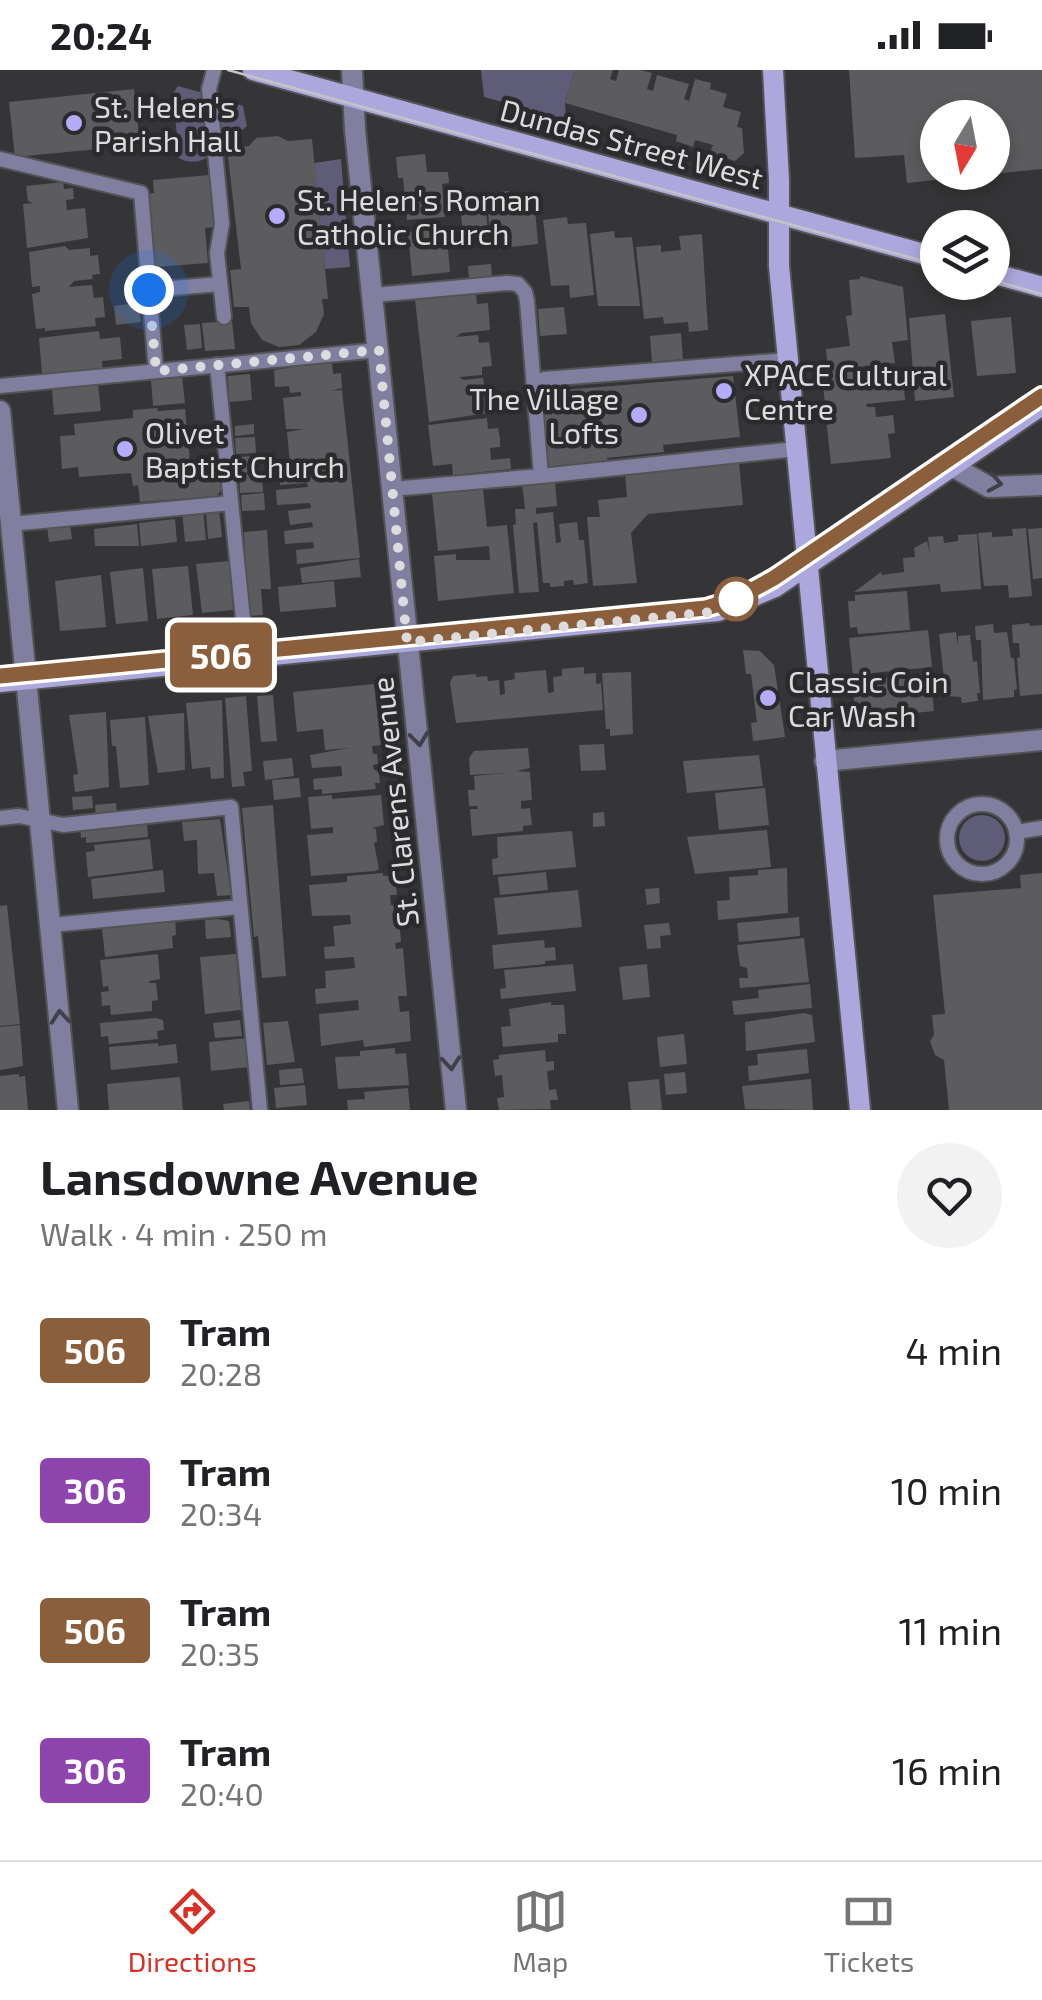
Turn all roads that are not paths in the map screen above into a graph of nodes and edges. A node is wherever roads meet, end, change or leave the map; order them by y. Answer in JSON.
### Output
{"nodes":[{"id":1,"x":214,"y":70,"type":"edge"},
{"id":2,"x":253,"y":70,"type":"edge"},
{"id":3,"x":352,"y":70,"type":"edge"},
{"id":4,"x":773,"y":70,"type":"edge"},
{"id":5,"x":356,"y":98,"type":"junction"},
{"id":6,"x":0,"y":159,"type":"edge"},
{"id":7,"x":778,"y":215,"type":"junction"},
{"id":8,"x":920,"y":253,"type":"edge"},
{"id":9,"x":1010,"y":279,"type":"edge"},
{"id":10,"x":220,"y":284,"type":"junction"},
{"id":11,"x":1042,"y":287,"type":"edge"},
{"id":12,"x":149,"y":290,"type":"junction"},
{"id":13,"x":374,"y":295,"type":"junction"},
{"id":14,"x":224,"y":317,"type":"dead end"},
{"id":15,"x":379,"y":350,"type":"junction"},
{"id":16,"x":787,"y":360,"type":"junction"},
{"id":17,"x":217,"y":364,"type":"junction"},
{"id":18,"x":156,"y":371,"type":"junction"},
{"id":19,"x":544,"y":380,"type":"dead end"},
{"id":20,"x":0,"y":386,"type":"edge"},
{"id":21,"x":1042,"y":405,"type":"edge"},
{"id":22,"x":0,"y":411,"type":"edge"},
{"id":23,"x":796,"y":449,"type":"junction"},
{"id":24,"x":952,"y":466,"type":"junction"},
{"id":25,"x":541,"y":476,"type":"junction"},
{"id":26,"x":1042,"y":485,"type":"edge"},
{"id":27,"x":392,"y":490,"type":"junction"},
{"id":28,"x":232,"y":504,"type":"junction"},
{"id":29,"x":11,"y":524,"type":"junction"},
{"id":30,"x":807,"y":566,"type":"junction"},
{"id":31,"x":407,"y":642,"type":"junction"},
{"id":32,"x":247,"y":658,"type":"junction"},
{"id":33,"x":26,"y":680,"type":"junction"},
{"id":34,"x":0,"y":682,"type":"edge"},
{"id":35,"x":1042,"y":740,"type":"edge"},
{"id":36,"x":825,"y":762,"type":"junction"},
{"id":37,"x":0,"y":818,"type":"edge"},
{"id":38,"x":39,"y":821,"type":"junction"},
{"id":39,"x":1042,"y":828,"type":"edge"},
{"id":40,"x":1016,"y":832,"type":"junction"},
{"id":41,"x":240,"y":907,"type":"junction"},
{"id":42,"x":51,"y":925,"type":"junction"},
{"id":43,"x":68,"y":1110,"type":"edge"},
{"id":44,"x":260,"y":1110,"type":"edge"},
{"id":45,"x":456,"y":1110,"type":"edge"},
{"id":46,"x":860,"y":1110,"type":"edge"}],
"edges":[{"from":1,"to":10,"type":"lane"},
{"from":2,"to":5,"type":"main road","name":"Dundas Street West"},
{"from":3,"to":5,"type":"street","name":"St. Clarens Avenue"},
{"from":4,"to":7,"type":"main road"},
{"from":5,"to":7,"type":"main road","name":"Dundas Street West"},
{"from":5,"to":13,"type":"street","name":"St. Clarens Avenue"},
{"from":6,"to":12,"type":"lane"},
{"from":7,"to":8,"type":"main road","name":"Dundas Street West"},
{"from":7,"to":16,"type":"main road"},
{"from":9,"to":11,"type":"main road"},
{"from":10,"to":12,"type":"lane"},
{"from":10,"to":14,"type":"lane"},
{"from":12,"to":18,"type":"lane"},
{"from":13,"to":15,"type":"street","name":"St. Clarens Avenue"},
{"from":13,"to":25,"type":"lane"},
{"from":15,"to":17,"type":"lane"},
{"from":15,"to":27,"type":"street","name":"St. Clarens Avenue"},
{"from":16,"to":19,"type":"lane"},
{"from":16,"to":23,"type":"main road"},
{"from":17,"to":18,"type":"lane"},
{"from":17,"to":28,"type":"lane"},
{"from":18,"to":20,"type":"lane"},
{"from":21,"to":24,"type":"main road"},
{"from":22,"to":29,"type":"street"},
{"from":23,"to":25,"type":"lane"},
{"from":23,"to":30,"type":"main road"},
{"from":24,"to":26,"type":"street","one_way":true},
{"from":24,"to":30,"type":"main road"},
{"from":25,"to":27,"type":"lane"},
{"from":27,"to":31,"type":"street","name":"St. Clarens Avenue"},
{"from":28,"to":29,"type":"lane"},
{"from":28,"to":32,"type":"lane"},
{"from":29,"to":33,"type":"street"},
{"from":30,"to":31,"type":"main road"},
{"from":30,"to":36,"type":"main road"},
{"from":31,"to":32,"type":"main road"},
{"from":31,"to":45,"type":"street","name":"St. Clarens Avenue","one_way":true},
{"from":32,"to":33,"type":"main road"},
{"from":33,"to":34,"type":"main road"},
{"from":33,"to":38,"type":"street"},
{"from":35,"to":36,"type":"street"},
{"from":36,"to":46,"type":"main road"},
{"from":37,"to":38,"type":"lane"},
{"from":38,"to":41,"type":"lane"},
{"from":38,"to":42,"type":"street"},
{"from":39,"to":40,"type":"lane"},
{"from":40,"to":40,"type":"lane"},
{"from":41,"to":42,"type":"lane"},
{"from":41,"to":44,"type":"lane"},
{"from":43,"to":42,"type":"street","one_way":true}]}
